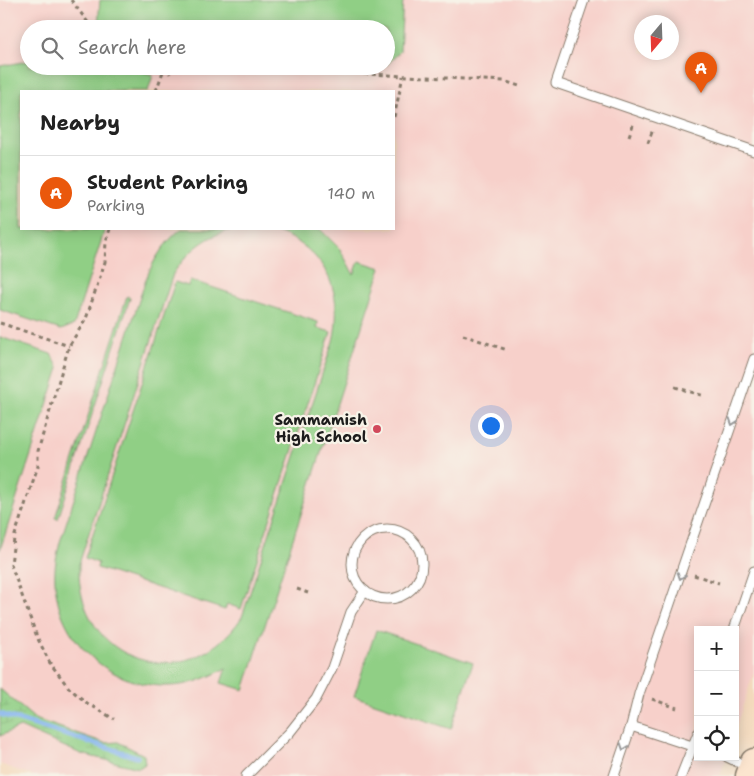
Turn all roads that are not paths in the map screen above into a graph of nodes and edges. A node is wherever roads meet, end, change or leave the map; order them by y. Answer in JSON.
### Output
{"nodes":[{"id":1,"x":584,"y":0,"type":"edge"},
{"id":2,"x":754,"y":151,"type":"edge"},
{"id":3,"x":754,"y":359,"type":"edge"},
{"id":4,"x":754,"y":571,"type":"edge"},
{"id":5,"x":365,"y":591,"type":"junction"},
{"id":6,"x":735,"y":626,"type":"edge"},
{"id":7,"x":631,"y":726,"type":"junction"},
{"id":8,"x":694,"y":747,"type":"edge"},
{"id":9,"x":694,"y":749,"type":"edge"},
{"id":10,"x":736,"y":761,"type":"edge"},
{"id":11,"x":752,"y":769,"type":"edge"},
{"id":12,"x":246,"y":776,"type":"edge"},
{"id":13,"x":614,"y":776,"type":"edge"},
{"id":14,"x":681,"y":776,"type":"edge"}],
"edges":[{"from":1,"to":2,"type":"lane"},
{"from":3,"to":7,"type":"lane","one_way":true},
{"from":4,"to":6,"type":"lane"},
{"from":5,"to":5,"type":"lane"},
{"from":5,"to":12,"type":"lane"},
{"from":7,"to":8,"type":"lane"},
{"from":7,"to":13,"type":"lane","one_way":true},
{"from":9,"to":14,"type":"lane"},
{"from":10,"to":11,"type":"lane"}]}
